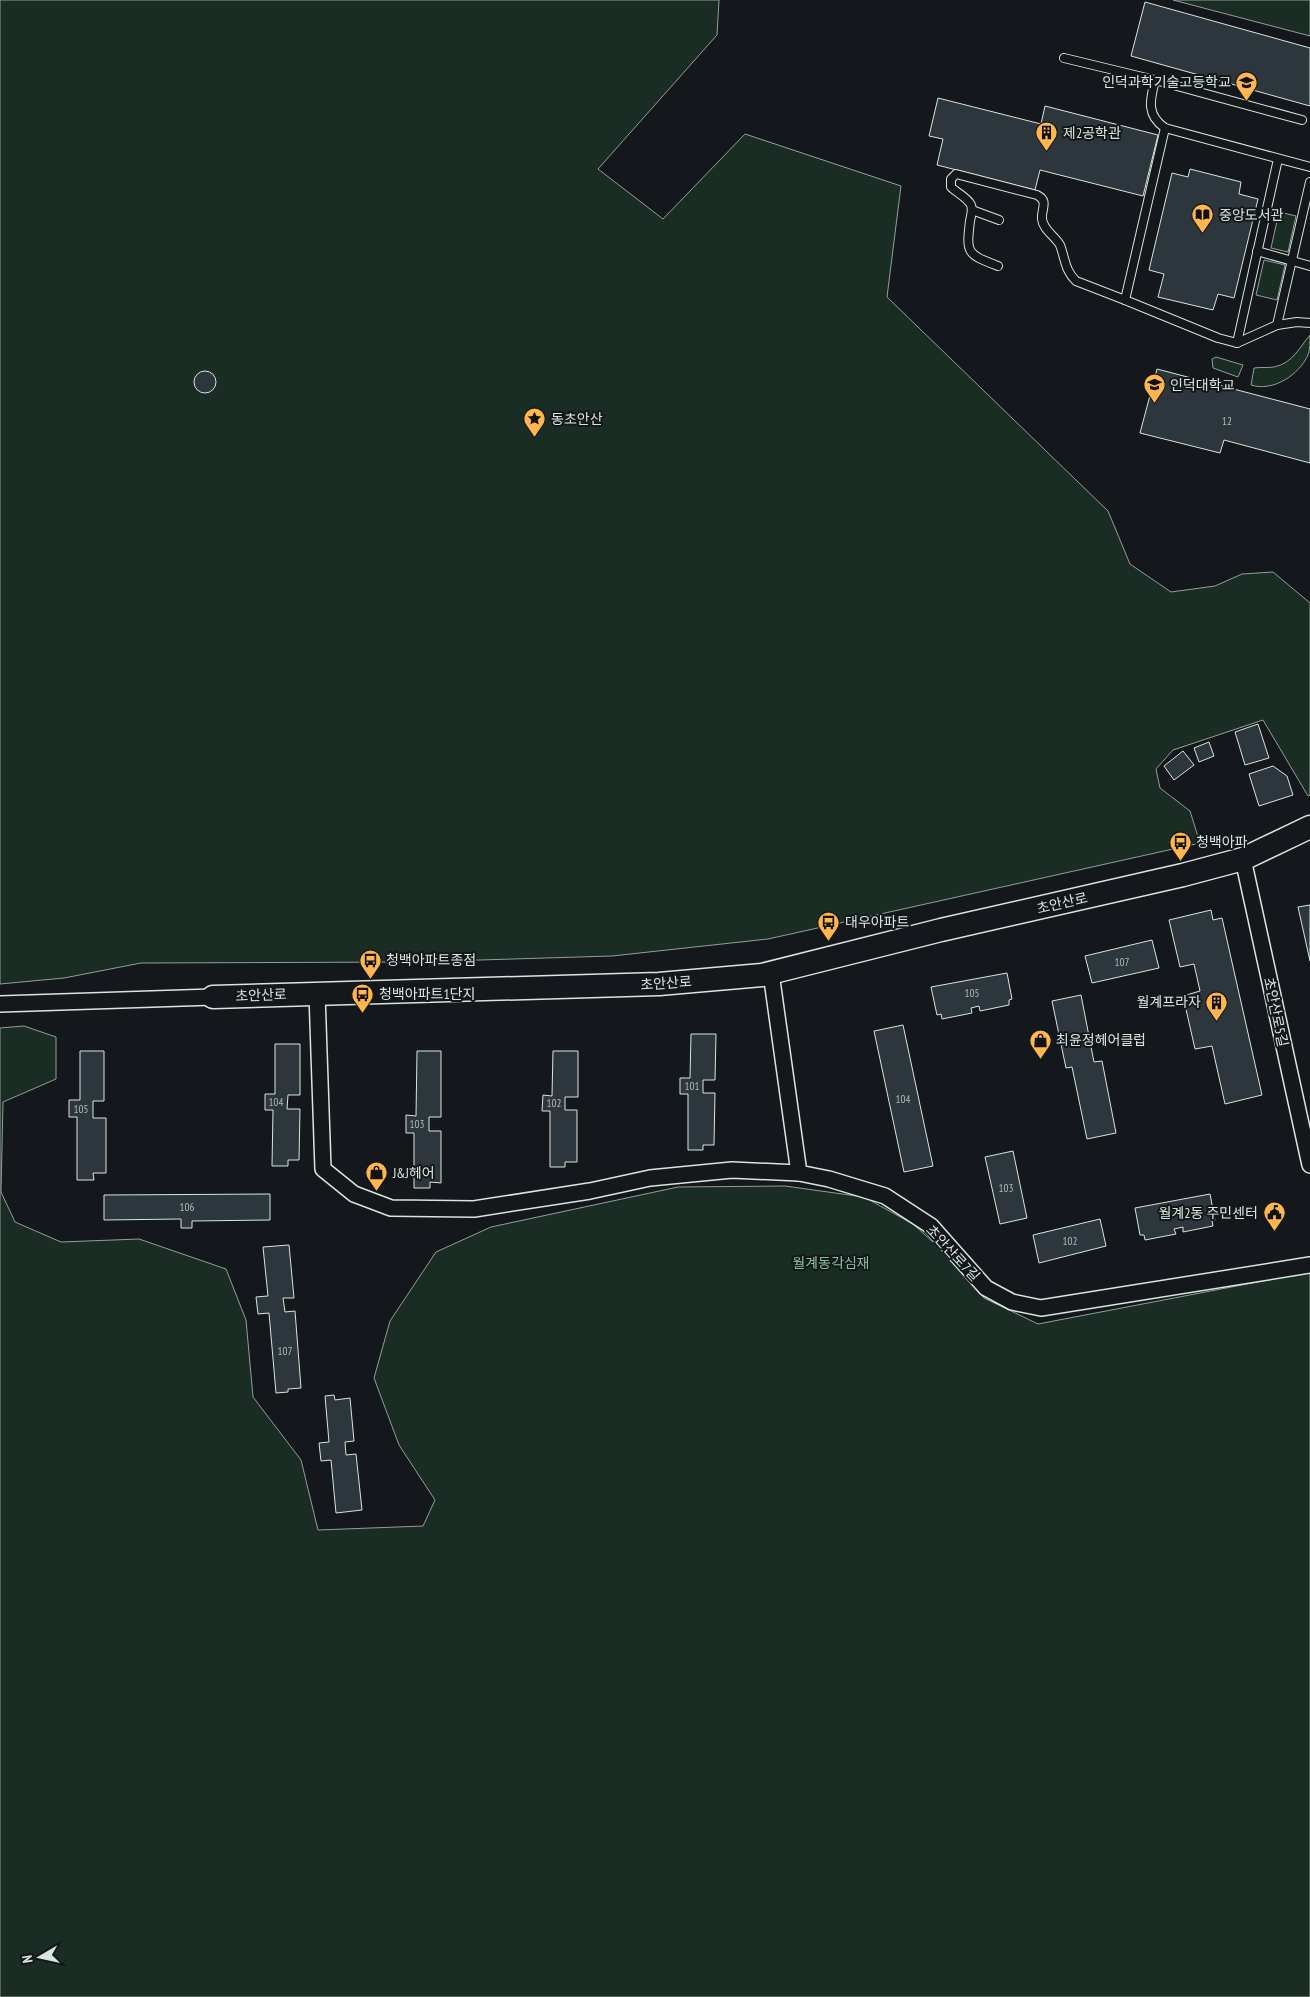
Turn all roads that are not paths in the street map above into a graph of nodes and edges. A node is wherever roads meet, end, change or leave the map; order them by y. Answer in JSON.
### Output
{"nodes":[{"id":1,"x":1064,"y":58,"type":"dead end"},
{"id":2,"x":1155,"y":80,"type":"junction"},
{"id":3,"x":1302,"y":120,"type":"dead end"},
{"id":4,"x":1165,"y":128,"type":"junction"},
{"id":5,"x":1278,"y":159,"type":"junction"},
{"id":6,"x":1310,"y":167,"type":"edge"},
{"id":7,"x":1310,"y":182,"type":"edge"},
{"id":8,"x":972,"y":210,"type":"junction"},
{"id":9,"x":999,"y":220,"type":"dead end"},
{"id":10,"x":1257,"y":252,"type":"junction"},
{"id":11,"x":1292,"y":261,"type":"junction"},
{"id":12,"x":998,"y":266,"type":"dead end"},
{"id":13,"x":1310,"y":266,"type":"edge"},
{"id":14,"x":1125,"y":300,"type":"junction"},
{"id":15,"x":1310,"y":323,"type":"edge"},
{"id":16,"x":1277,"y":325,"type":"junction"},
{"id":17,"x":1236,"y":343,"type":"junction"},
{"id":18,"x":1310,"y":827,"type":"edge"},
{"id":19,"x":1243,"y":859,"type":"junction"},
{"id":20,"x":771,"y":973,"type":"junction"},
{"id":21,"x":317,"y":994,"type":"junction"},
{"id":22,"x":213,"y":997,"type":"joint"},
{"id":23,"x":0,"y":1004,"type":"edge"},
{"id":24,"x":1310,"y":1165,"type":"edge"},
{"id":25,"x":799,"y":1173,"type":"junction"},
{"id":26,"x":1310,"y":1265,"type":"edge"}],
"edges":[{"from":1,"to":2,"type":"lane"},
{"from":2,"to":3,"type":"lane"},
{"from":2,"to":4,"type":"lane"},
{"from":4,"to":5,"type":"lane"},
{"from":4,"to":14,"type":"lane"},
{"from":5,"to":6,"type":"lane"},
{"from":5,"to":10,"type":"lane"},
{"from":7,"to":11,"type":"lane"},
{"from":8,"to":9,"type":"lane"},
{"from":8,"to":12,"type":"lane"},
{"from":8,"to":14,"type":"lane"},
{"from":10,"to":11,"type":"lane"},
{"from":10,"to":17,"type":"lane"},
{"from":11,"to":13,"type":"lane"},
{"from":11,"to":16,"type":"lane"},
{"from":14,"to":17,"type":"lane"},
{"from":15,"to":16,"type":"lane"},
{"from":16,"to":17,"type":"lane"},
{"from":18,"to":19,"type":"street","name":"초안산로"},
{"from":19,"to":20,"type":"street","name":"초안산로"},
{"from":19,"to":24,"type":"street","name":"초안산로5길"},
{"from":20,"to":21,"type":"street","name":"초안산로"},
{"from":20,"to":25,"type":"street"},
{"from":21,"to":22,"type":"street","name":"초안산로"},
{"from":21,"to":25,"type":"street","name":"초안산로7길"},
{"from":22,"to":23,"type":"street","name":"초안산로"},
{"from":25,"to":26,"type":"street","name":"초안산로7길"}]}
